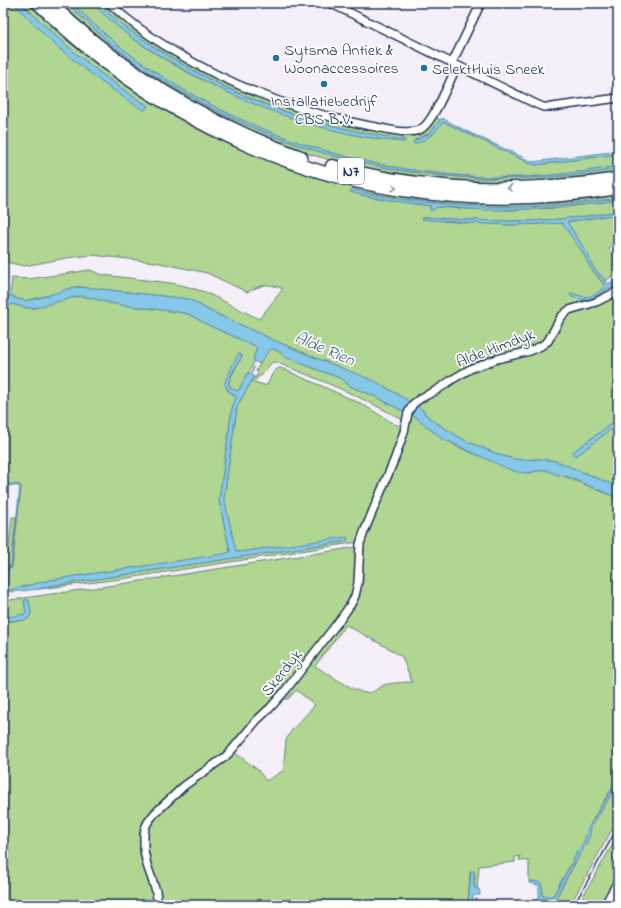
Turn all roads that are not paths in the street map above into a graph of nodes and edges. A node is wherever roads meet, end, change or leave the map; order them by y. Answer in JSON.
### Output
{"nodes":[{"id":1,"x":38,"y":3,"type":"edge"},
{"id":2,"x":51,"y":3,"type":"edge"},
{"id":3,"x":109,"y":3,"type":"edge"},
{"id":4,"x":330,"y":3,"type":"edge"},
{"id":5,"x":482,"y":3,"type":"edge"},
{"id":6,"x":454,"y":65,"type":"junction"},
{"id":7,"x":618,"y":98,"type":"edge"},
{"id":8,"x":618,"y":179,"type":"edge"},
{"id":9,"x":618,"y":188,"type":"edge"},
{"id":10,"x":618,"y":291,"type":"edge"},
{"id":11,"x":406,"y":422,"type":"joint"},
{"id":12,"x":618,"y":883,"type":"edge"},
{"id":13,"x":158,"y":905,"type":"edge"},
{"id":14,"x":606,"y":905,"type":"edge"}],
"edges":[{"from":1,"to":9,"type":"highway","number":"N7","one_way":true},
{"from":8,"to":2,"type":"highway","number":"N7","one_way":true},
{"from":3,"to":6,"type":"street"},
{"from":4,"to":6,"type":"street"},
{"from":5,"to":6,"type":"street"},
{"from":6,"to":7,"type":"street"},
{"from":10,"to":11,"type":"street","name":"Alde Himdyk"},
{"from":11,"to":13,"type":"street","name":"Skerdyk"},
{"from":12,"to":14,"type":"street"}]}
